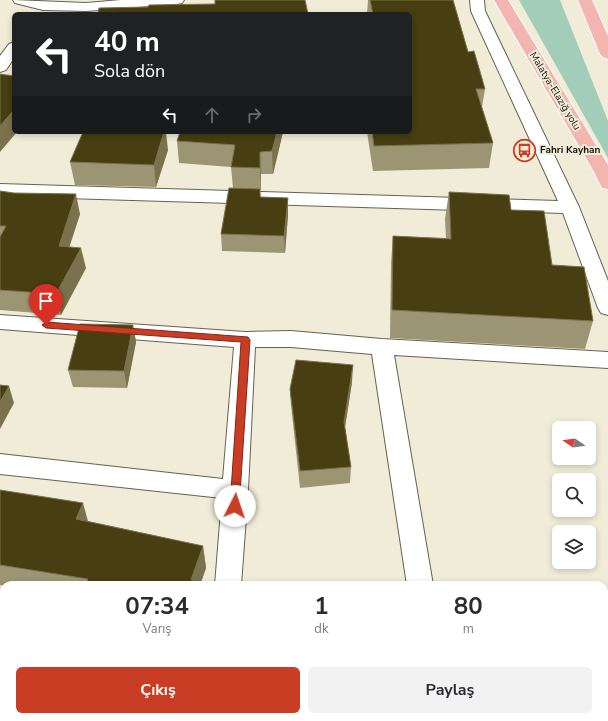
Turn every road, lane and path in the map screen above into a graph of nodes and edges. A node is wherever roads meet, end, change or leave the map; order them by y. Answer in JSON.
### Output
{"nodes":[{"id":1,"x":20,"y":0,"type":"edge"},
{"id":2,"x":177,"y":0,"type":"edge"},
{"id":3,"x":502,"y":0,"type":"edge"},
{"id":4,"x":585,"y":0,"type":"edge"},
{"id":5,"x":475,"y":4,"type":"edge"},
{"id":6,"x":40,"y":10,"type":"edge"},
{"id":7,"x":12,"y":50,"type":"edge"},
{"id":8,"x":608,"y":54,"type":"edge"},
{"id":9,"x":0,"y":67,"type":"edge"},
{"id":10,"x":608,"y":184,"type":"edge"},
{"id":11,"x":0,"y":190,"type":"edge"},
{"id":12,"x":570,"y":207,"type":"junction"},
{"id":13,"x":608,"y":308,"type":"edge"},
{"id":14,"x":0,"y":322,"type":"edge"},
{"id":15,"x":245,"y":340,"type":"junction"},
{"id":16,"x":382,"y":347,"type":"junction"},
{"id":17,"x":608,"y":360,"type":"edge"},
{"id":18,"x":0,"y":464,"type":"edge"},
{"id":19,"x":236,"y":490,"type":"junction"},
{"id":20,"x":228,"y":581,"type":"edge"},
{"id":21,"x":419,"y":581,"type":"edge"}],
"edges":[{"from":1,"to":6,"type":"street"},
{"from":2,"to":6,"type":"street"},
{"from":3,"to":10,"type":"highway","name":"Malatya-Elazığ yolu"},
{"from":4,"to":8,"type":"highway"},
{"from":5,"to":12,"type":"street"},
{"from":7,"to":9,"type":"street"},
{"from":11,"to":12,"type":"street"},
{"from":12,"to":13,"type":"street"},
{"from":14,"to":15,"type":"street"},
{"from":15,"to":16,"type":"street"},
{"from":15,"to":19,"type":"street"},
{"from":16,"to":17,"type":"street"},
{"from":16,"to":21,"type":"street"},
{"from":18,"to":19,"type":"street"},
{"from":19,"to":20,"type":"street"}]}
